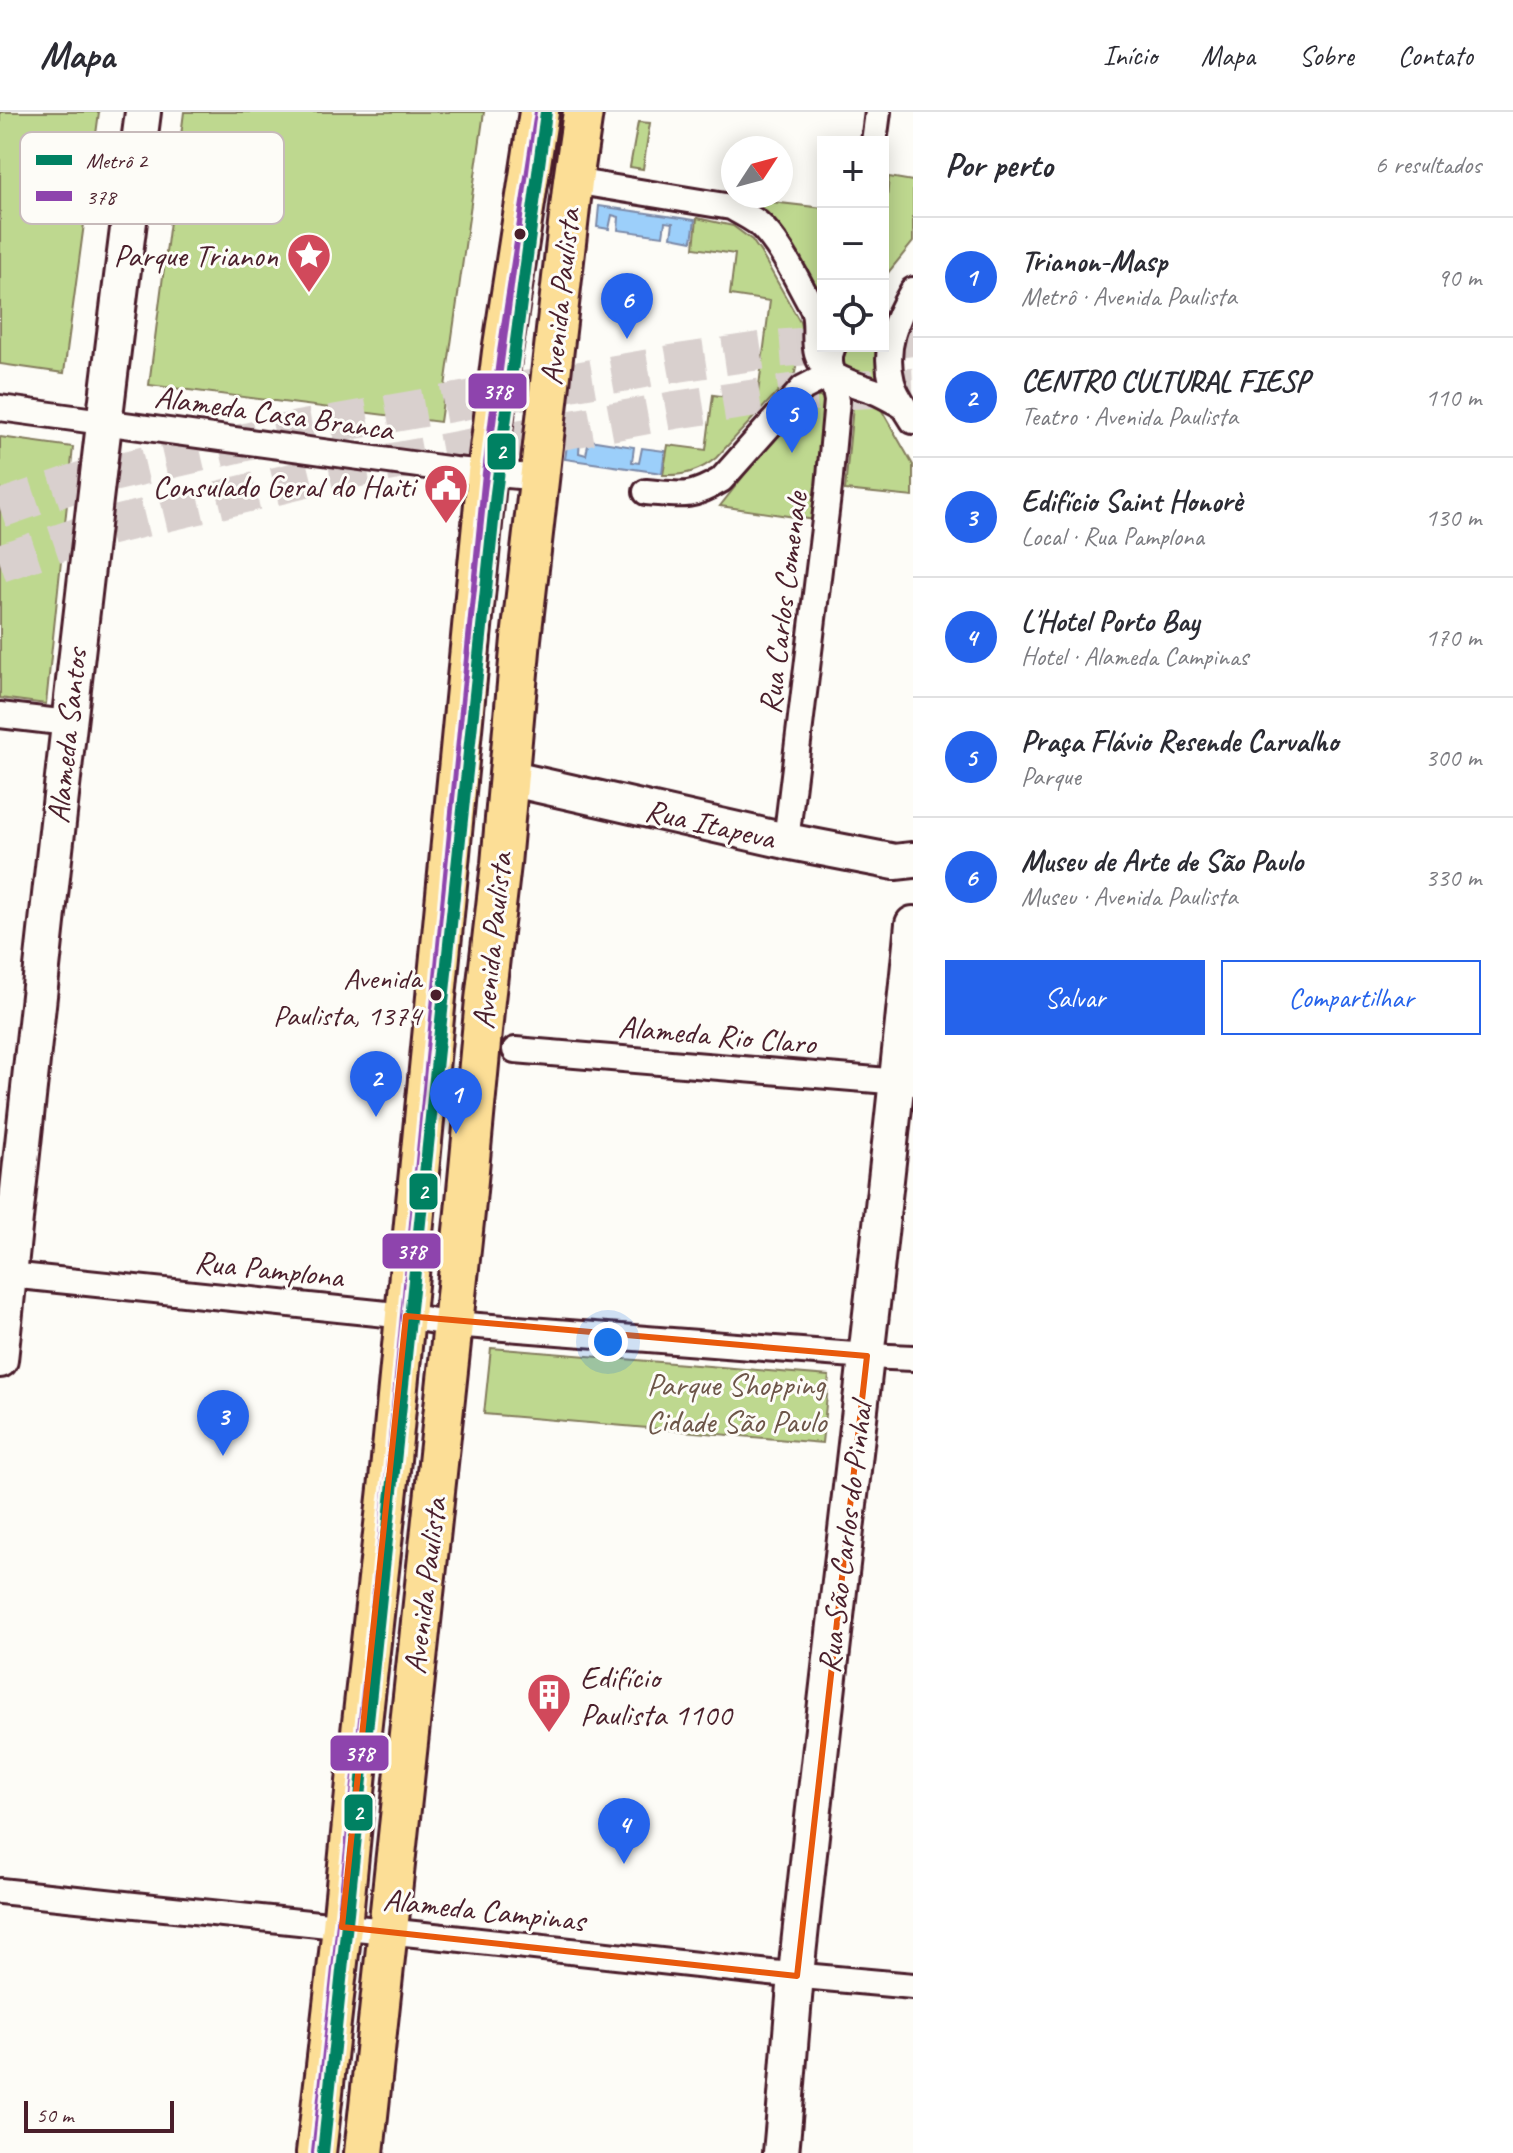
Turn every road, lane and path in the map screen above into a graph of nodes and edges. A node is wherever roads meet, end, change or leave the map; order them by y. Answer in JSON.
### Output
{"nodes":[{"id":1,"x":143,"y":112,"type":"edge"},
{"id":2,"x":539,"y":112,"type":"edge"},
{"id":3,"x":583,"y":112,"type":"edge"},
{"id":4,"x":878,"y":112,"type":"edge"},
{"id":5,"x":140,"y":132,"type":"edge"},
{"id":6,"x":875,"y":136,"type":"edge"},
{"id":7,"x":573,"y":181,"type":"junction"},
{"id":8,"x":129,"y":224,"type":"edge"},
{"id":9,"x":913,"y":290,"type":"edge"},
{"id":10,"x":891,"y":318,"type":"edge"},
{"id":11,"x":831,"y":352,"type":"edge"},
{"id":12,"x":832,"y":373,"type":"junction"},
{"id":13,"x":0,"y":408,"type":"edge"},
{"id":14,"x":908,"y":414,"type":"edge"},
{"id":15,"x":103,"y":421,"type":"junction"},
{"id":16,"x":487,"y":473,"type":"junction"},
{"id":17,"x":540,"y":478,"type":"junction"},
{"id":18,"x":646,"y":492,"type":"dead end"},
{"id":19,"x":0,"y":715,"type":"edge"},
{"id":20,"x":68,"y":723,"type":"junction"},
{"id":21,"x":508,"y":778,"type":"junction"},
{"id":22,"x":786,"y":841,"type":"junction"},
{"id":23,"x":913,"y":860,"type":"edge"},
{"id":24,"x":913,"y":924,"type":"edge"},
{"id":25,"x":515,"y":1050,"type":"dead end"},
{"id":26,"x":905,"y":1083,"type":"edge"},
{"id":27,"x":5,"y":1274,"type":"edge"},
{"id":28,"x":406,"y":1316,"type":"junction"},
{"id":29,"x":453,"y":1324,"type":"junction"},
{"id":30,"x":867,"y":1356,"type":"junction"},
{"id":31,"x":913,"y":1358,"type":"edge"},
{"id":32,"x":0,"y":1360,"type":"edge"},
{"id":33,"x":0,"y":1891,"type":"edge"},
{"id":34,"x":342,"y":1927,"type":"junction"},
{"id":35,"x":387,"y":1931,"type":"junction"},
{"id":36,"x":797,"y":1976,"type":"junction"},
{"id":37,"x":913,"y":1986,"type":"edge"},
{"id":38,"x":316,"y":2153,"type":"edge"},
{"id":39,"x":364,"y":2153,"type":"edge"},
{"id":40,"x":781,"y":2153,"type":"edge"}],
"edges":[{"from":1,"to":5,"type":"street","name":"Alameda Santos"},
{"from":2,"to":16,"type":"main road","name":"Avenida Paulista"},
{"from":3,"to":7,"type":"main road","name":"Avenida Paulista"},
{"from":4,"to":6,"type":"street"},
{"from":7,"to":12,"type":"street"},
{"from":7,"to":17,"type":"main road","name":"Avenida Paulista"},
{"from":8,"to":15,"type":"street","name":"Alameda Santos"},
{"from":9,"to":10,"type":"street"},
{"from":10,"to":14,"type":"street"},
{"from":11,"to":12,"type":"street"},
{"from":12,"to":14,"type":"street"},
{"from":12,"to":18,"type":"street"},
{"from":12,"to":22,"type":"street","name":"Rua Carlos Comenale"},
{"from":13,"to":15,"type":"street","name":"Alameda Casa Branca"},
{"from":15,"to":16,"type":"street","name":"Alameda Casa Branca"},
{"from":15,"to":20,"type":"street","name":"Alameda Santos"},
{"from":16,"to":17,"type":"street","name":"Alameda Casa Branca"},
{"from":16,"to":28,"type":"main road","name":"Avenida Paulista"},
{"from":17,"to":21,"type":"main road","name":"Avenida Paulista"},
{"from":19,"to":20,"type":"street"},
{"from":20,"to":27,"type":"street","name":"Alameda Santos"},
{"from":21,"to":22,"type":"street","name":"Rua Itapeva"},
{"from":21,"to":29,"type":"main road","name":"Avenida Paulista"},
{"from":22,"to":23,"type":"street","name":"Rua Itapeva"},
{"from":24,"to":26,"type":"street","name":"Rua São Carlos do Pinhal"},
{"from":25,"to":26,"type":"street","name":"Alameda Rio Claro"},
{"from":26,"to":30,"type":"street","name":"Rua São Carlos do Pinhal"},
{"from":27,"to":28,"type":"street","name":"Rua Pamplona"},
{"from":27,"to":32,"type":"street","name":"Alameda Santos"},
{"from":28,"to":29,"type":"street","name":"Rua Pamplona"},
{"from":28,"to":34,"type":"main road","name":"Avenida Paulista"},
{"from":29,"to":30,"type":"street","name":"Rua Pamplona"},
{"from":29,"to":35,"type":"main road","name":"Avenida Paulista"},
{"from":30,"to":31,"type":"street","name":"Rua Pamplona"},
{"from":30,"to":36,"type":"street","name":"Rua São Carlos do Pinhal"},
{"from":33,"to":34,"type":"street","name":"Alameda Campinas"},
{"from":34,"to":35,"type":"street","name":"Alameda Campinas"},
{"from":34,"to":38,"type":"main road","name":"Avenida Paulista"},
{"from":35,"to":36,"type":"street","name":"Alameda Campinas"},
{"from":35,"to":39,"type":"main road","name":"Avenida Paulista"},
{"from":36,"to":37,"type":"street","name":"Alameda Campinas"},
{"from":36,"to":40,"type":"street","name":"Rua São Carlos do Pinhal"}]}
